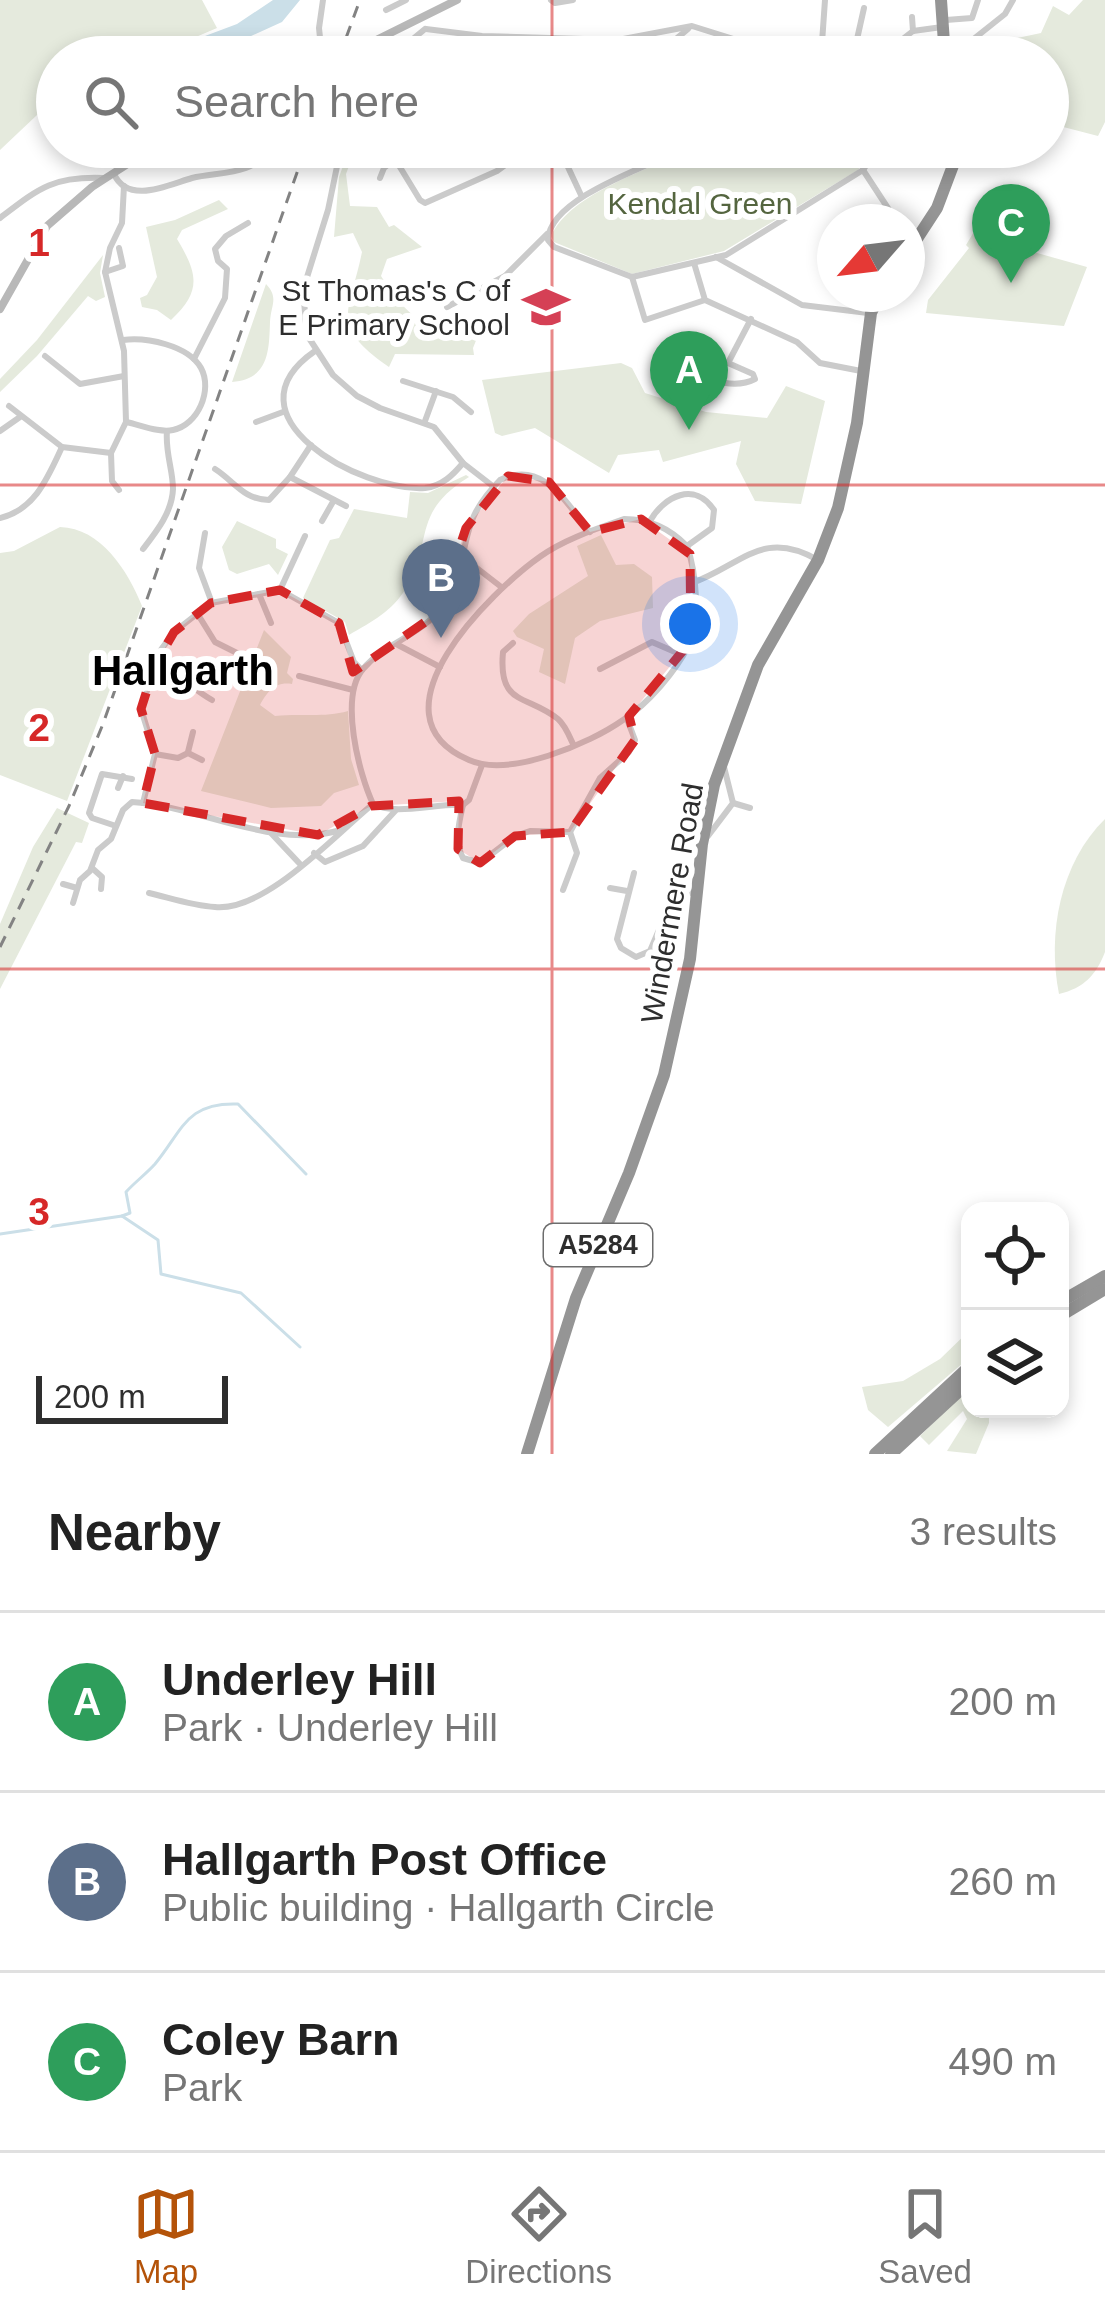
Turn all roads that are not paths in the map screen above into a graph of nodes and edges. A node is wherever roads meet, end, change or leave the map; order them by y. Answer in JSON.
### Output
{"nodes":[{"id":1,"x":323,"y":0,"type":"edge"},
{"id":2,"x":406,"y":0,"type":"edge"},
{"id":3,"x":422,"y":0,"type":"edge"},
{"id":4,"x":458,"y":0,"type":"edge"},
{"id":5,"x":551,"y":0,"type":"edge"},
{"id":6,"x":573,"y":0,"type":"edge"},
{"id":7,"x":825,"y":0,"type":"edge"},
{"id":8,"x":941,"y":0,"type":"edge"},
{"id":9,"x":978,"y":0,"type":"edge"},
{"id":10,"x":1013,"y":0,"type":"edge"},
{"id":11,"x":864,"y":8,"type":"dead end"},
{"id":12,"x":386,"y":10,"type":"dead end"},
{"id":13,"x":912,"y":17,"type":"dead end"},
{"id":14,"x":422,"y":24,"type":"junction"},
{"id":15,"x":942,"y":24,"type":"junction"},
{"id":16,"x":692,"y":26,"type":"junction"},
{"id":17,"x":913,"y":31,"type":"junction"},
{"id":18,"x":321,"y":36,"type":"edge"},
{"id":19,"x":393,"y":36,"type":"edge"},
{"id":20,"x":411,"y":36,"type":"edge"},
{"id":21,"x":482,"y":36,"type":"edge"},
{"id":22,"x":639,"y":36,"type":"edge"},
{"id":23,"x":680,"y":36,"type":"edge"},
{"id":24,"x":724,"y":36,"type":"edge"},
{"id":25,"x":822,"y":36,"type":"edge"},
{"id":26,"x":858,"y":36,"type":"edge"},
{"id":27,"x":906,"y":36,"type":"edge"},
{"id":28,"x":943,"y":36,"type":"edge"},
{"id":29,"x":974,"y":36,"type":"edge"},
{"id":30,"x":122,"y":168,"type":"edge"},
{"id":31,"x":242,"y":168,"type":"edge"},
{"id":32,"x":337,"y":168,"type":"edge"},
{"id":33,"x":383,"y":168,"type":"edge"},
{"id":34,"x":400,"y":168,"type":"edge"},
{"id":35,"x":501,"y":168,"type":"edge"},
{"id":36,"x":568,"y":168,"type":"edge"},
{"id":37,"x":642,"y":168,"type":"edge"},
{"id":38,"x":952,"y":168,"type":"edge"},
{"id":39,"x":863,"y":170,"type":"joint"},
{"id":40,"x":110,"y":176,"type":"junction"},
{"id":41,"x":380,"y":178,"type":"dead end"},
{"id":42,"x":124,"y":186,"type":"junction"},
{"id":43,"x":581,"y":196,"type":"junction"},
{"id":44,"x":885,"y":204,"type":"edge"},
{"id":45,"x":2,"y":215,"type":"edge"},
{"id":46,"x":248,"y":223,"type":"dead end"},
{"id":47,"x":925,"y":225,"type":"edge"},
{"id":48,"x":547,"y":234,"type":"junction"},
{"id":49,"x":119,"y":248,"type":"dead end"},
{"id":50,"x":716,"y":257,"type":"junction"},
{"id":51,"x":694,"y":262,"type":"junction"},
{"id":52,"x":106,"y":272,"type":"junction"},
{"id":53,"x":632,"y":277,"type":"junction"},
{"id":54,"x":704,"y":301,"type":"junction"},
{"id":55,"x":447,"y":307,"type":"dead end"},
{"id":56,"x":0,"y":309,"type":"edge"},
{"id":57,"x":872,"y":313,"type":"joint"},
{"id":58,"x":751,"y":320,"type":"junction"},
{"id":59,"x":122,"y":340,"type":"junction"},
{"id":60,"x":315,"y":351,"type":"junction"},
{"id":61,"x":45,"y":356,"type":"dead end"},
{"id":62,"x":194,"y":360,"type":"junction"},
{"id":63,"x":728,"y":363,"type":"junction"},
{"id":64,"x":865,"y":371,"type":"junction"},
{"id":65,"x":124,"y":376,"type":"junction"},
{"id":66,"x":403,"y":381,"type":"dead end"},
{"id":67,"x":436,"y":391,"type":"junction"},
{"id":68,"x":9,"y":406,"type":"dead end"},
{"id":69,"x":283,"y":412,"type":"junction"},
{"id":70,"x":471,"y":412,"type":"dead end"},
{"id":71,"x":20,"y":417,"type":"junction"},
{"id":72,"x":425,"y":421,"type":"junction"},
{"id":73,"x":126,"y":422,"type":"junction"},
{"id":74,"x":256,"y":422,"type":"dead end"},
{"id":75,"x":0,"y":431,"type":"edge"},
{"id":76,"x":167,"y":431,"type":"junction"},
{"id":77,"x":311,"y":445,"type":"junction"},
{"id":78,"x":62,"y":447,"type":"junction"},
{"id":79,"x":111,"y":453,"type":"junction"},
{"id":80,"x":463,"y":463,"type":"junction"},
{"id":81,"x":215,"y":469,"type":"dead end"},
{"id":82,"x":290,"y":477,"type":"junction"},
{"id":83,"x":494,"y":487,"type":"junction"},
{"id":84,"x":119,"y":490,"type":"dead end"},
{"id":85,"x":334,"y":500,"type":"junction"},
{"id":86,"x":346,"y":506,"type":"dead end"},
{"id":87,"x":0,"y":518,"type":"edge"},
{"id":88,"x":322,"y":521,"type":"dead end"},
{"id":89,"x":650,"y":521,"type":"junction"},
{"id":90,"x":205,"y":532,"type":"dead end"},
{"id":91,"x":590,"y":532,"type":"junction"},
{"id":92,"x":305,"y":536,"type":"dead end"},
{"id":93,"x":687,"y":546,"type":"junction"},
{"id":94,"x":143,"y":549,"type":"dead end"},
{"id":95,"x":460,"y":555,"type":"junction"},
{"id":96,"x":818,"y":560,"type":"junction"},
{"id":97,"x":692,"y":583,"type":"junction"},
{"id":98,"x":502,"y":587,"type":"junction"},
{"id":99,"x":280,"y":590,"type":"junction"},
{"id":100,"x":260,"y":594,"type":"junction"},
{"id":101,"x":212,"y":603,"type":"junction"},
{"id":102,"x":197,"y":613,"type":"junction"},
{"id":103,"x":271,"y":623,"type":"dead end"},
{"id":104,"x":513,"y":644,"type":"dead end"},
{"id":105,"x":398,"y":645,"type":"junction"},
{"id":106,"x":682,"y":655,"type":"junction"},
{"id":107,"x":243,"y":656,"type":"dead end"},
{"id":108,"x":155,"y":665,"type":"junction"},
{"id":109,"x":440,"y":667,"type":"junction"},
{"id":110,"x":600,"y":669,"type":"dead end"},
{"id":111,"x":362,"y":670,"type":"junction"},
{"id":112,"x":299,"y":676,"type":"dead end"},
{"id":113,"x":353,"y":690,"type":"junction"},
{"id":114,"x":212,"y":700,"type":"dead end"},
{"id":115,"x":626,"y":718,"type":"junction"},
{"id":116,"x":193,"y":733,"type":"dead end"},
{"id":117,"x":574,"y":745,"type":"junction"},
{"id":118,"x":188,"y":752,"type":"junction"},
{"id":119,"x":155,"y":754,"type":"junction"},
{"id":120,"x":202,"y":760,"type":"dead end"},
{"id":121,"x":722,"y":761,"type":"junction"},
{"id":122,"x":482,"y":765,"type":"junction"},
{"id":123,"x":118,"y":788,"type":"dead end"},
{"id":124,"x":143,"y":802,"type":"junction"},
{"id":125,"x":733,"y":803,"type":"junction"},
{"id":126,"x":373,"y":804,"type":"junction"},
{"id":127,"x":463,"y":805,"type":"junction"},
{"id":128,"x":750,"y":808,"type":"dead end"},
{"id":129,"x":396,"y":810,"type":"junction"},
{"id":130,"x":116,"y":826,"type":"junction"},
{"id":131,"x":267,"y":830,"type":"junction"},
{"id":132,"x":340,"y":830,"type":"junction"},
{"id":133,"x":569,"y":832,"type":"junction"},
{"id":134,"x":702,"y":844,"type":"junction"},
{"id":135,"x":314,"y":853,"type":"junction"},
{"id":136,"x":300,"y":864,"type":"junction"},
{"id":137,"x":92,"y":868,"type":"junction"},
{"id":138,"x":634,"y":873,"type":"dead end"},
{"id":139,"x":63,"y":884,"type":"dead end"},
{"id":140,"x":77,"y":888,"type":"junction"},
{"id":141,"x":610,"y":888,"type":"dead end"},
{"id":142,"x":101,"y":889,"type":"dead end"},
{"id":143,"x":563,"y":890,"type":"dead end"},
{"id":144,"x":626,"y":892,"type":"junction"},
{"id":145,"x":149,"y":893,"type":"dead end"},
{"id":146,"x":697,"y":894,"type":"junction"},
{"id":147,"x":73,"y":903,"type":"dead end"},
{"id":148,"x":1105,"y":1276,"type":"edge"},
{"id":149,"x":1105,"y":1289,"type":"edge"},
{"id":150,"x":1069,"y":1297,"type":"edge"},
{"id":151,"x":1069,"y":1311,"type":"edge"},
{"id":152,"x":961,"y":1374,"type":"edge"},
{"id":153,"x":961,"y":1390,"type":"edge"},
{"id":154,"x":527,"y":1454,"type":"edge"},
{"id":155,"x":875,"y":1454,"type":"edge"},
{"id":156,"x":891,"y":1454,"type":"edge"}],
"edges":[{"from":1,"to":18,"type":"street"},
{"from":2,"to":12,"type":"street"},
{"from":3,"to":14,"type":"street"},
{"from":4,"to":14,"type":"street"},
{"from":5,"to":6,"type":"street"},
{"from":7,"to":25,"type":"street"},
{"from":8,"to":15,"type":"highway"},
{"from":9,"to":15,"type":"street"},
{"from":10,"to":29,"type":"street"},
{"from":11,"to":26,"type":"street"},
{"from":13,"to":17,"type":"street"},
{"from":14,"to":19,"type":"street"},
{"from":14,"to":20,"type":"street"},
{"from":14,"to":21,"type":"street"},
{"from":15,"to":17,"type":"street"},
{"from":15,"to":28,"type":"highway"},
{"from":16,"to":22,"type":"street"},
{"from":16,"to":23,"type":"street"},
{"from":16,"to":24,"type":"street"},
{"from":17,"to":27,"type":"street"},
{"from":30,"to":40,"type":"street"},
{"from":31,"to":42,"type":"street"},
{"from":32,"to":60,"type":"street"},
{"from":33,"to":41,"type":"street"},
{"from":34,"to":35,"type":"street"},
{"from":36,"to":43,"type":"street"},
{"from":37,"to":43,"type":"street"},
{"from":38,"to":47,"type":"highway"},
{"from":39,"to":44,"type":"street"},
{"from":39,"to":50,"type":"street"},
{"from":40,"to":42,"type":"street"},
{"from":40,"to":45,"type":"street"},
{"from":40,"to":56,"type":"street"},
{"from":42,"to":52,"type":"street"},
{"from":43,"to":48,"type":"street"},
{"from":46,"to":62,"type":"street"},
{"from":48,"to":53,"type":"street"},
{"from":48,"to":55,"type":"street"},
{"from":49,"to":52,"type":"street"},
{"from":50,"to":51,"type":"street"},
{"from":50,"to":57,"type":"street"},
{"from":51,"to":53,"type":"street"},
{"from":51,"to":54,"type":"street"},
{"from":52,"to":59,"type":"street"},
{"from":53,"to":54,"type":"street"},
{"from":54,"to":58,"type":"street"},
{"from":57,"to":64,"type":"highway","name":"Windermere Road","number":"A5284"},
{"from":58,"to":63,"type":"street"},
{"from":58,"to":64,"type":"street"},
{"from":59,"to":62,"type":"street"},
{"from":59,"to":65,"type":"street"},
{"from":60,"to":69,"type":"street"},
{"from":60,"to":72,"type":"street"},
{"from":61,"to":65,"type":"street"},
{"from":62,"to":76,"type":"street"},
{"from":63,"to":63,"type":"street"},
{"from":64,"to":96,"type":"highway","name":"Windermere Road","number":"A5284"},
{"from":65,"to":73,"type":"street"},
{"from":66,"to":67,"type":"street"},
{"from":67,"to":70,"type":"street"},
{"from":67,"to":72,"type":"street"},
{"from":68,"to":71,"type":"street"},
{"from":69,"to":74,"type":"street"},
{"from":69,"to":77,"type":"street"},
{"from":71,"to":75,"type":"street"},
{"from":71,"to":78,"type":"street"},
{"from":72,"to":80,"type":"street"},
{"from":73,"to":76,"type":"street"},
{"from":73,"to":79,"type":"street"},
{"from":76,"to":94,"type":"street"},
{"from":77,"to":80,"type":"street"},
{"from":77,"to":82,"type":"street"},
{"from":78,"to":79,"type":"street"},
{"from":78,"to":87,"type":"street"},
{"from":79,"to":84,"type":"street"},
{"from":80,"to":83,"type":"street"},
{"from":81,"to":82,"type":"street"},
{"from":82,"to":85,"type":"street"},
{"from":83,"to":91,"type":"street"},
{"from":83,"to":95,"type":"street"},
{"from":85,"to":86,"type":"street"},
{"from":85,"to":88,"type":"street"},
{"from":89,"to":91,"type":"street"},
{"from":89,"to":93,"type":"street"},
{"from":89,"to":93,"type":"street"},
{"from":90,"to":101,"type":"street"},
{"from":91,"to":98,"type":"street"},
{"from":92,"to":99,"type":"street"},
{"from":93,"to":97,"type":"street"},
{"from":95,"to":98,"type":"street"},
{"from":95,"to":105,"type":"street"},
{"from":96,"to":97,"type":"street"},
{"from":96,"to":121,"type":"highway","name":"Windermere Road","number":"A5284"},
{"from":97,"to":106,"type":"street"},
{"from":98,"to":109,"type":"street"},
{"from":99,"to":100,"type":"street"},
{"from":99,"to":111,"type":"street"},
{"from":100,"to":101,"type":"street"},
{"from":100,"to":103,"type":"street"},
{"from":101,"to":102,"type":"street"},
{"from":102,"to":107,"type":"street"},
{"from":102,"to":108,"type":"street"},
{"from":104,"to":117,"type":"street"},
{"from":105,"to":109,"type":"street"},
{"from":105,"to":111,"type":"street"},
{"from":106,"to":110,"type":"street"},
{"from":106,"to":115,"type":"street"},
{"from":108,"to":114,"type":"street"},
{"from":108,"to":119,"type":"street"},
{"from":109,"to":122,"type":"street"},
{"from":111,"to":113,"type":"street"},
{"from":112,"to":113,"type":"street"},
{"from":113,"to":126,"type":"street"},
{"from":115,"to":117,"type":"street"},
{"from":115,"to":133,"type":"street"},
{"from":116,"to":118,"type":"street"},
{"from":117,"to":122,"type":"street"},
{"from":118,"to":119,"type":"street"},
{"from":118,"to":120,"type":"street"},
{"from":119,"to":124,"type":"street"},
{"from":121,"to":125,"type":"street"},
{"from":121,"to":134,"type":"highway","name":"Windermere Road","number":"A5284"},
{"from":122,"to":127,"type":"street"},
{"from":123,"to":130,"type":"street"},
{"from":124,"to":130,"type":"street"},
{"from":124,"to":131,"type":"street"},
{"from":125,"to":128,"type":"street"},
{"from":125,"to":134,"type":"street"},
{"from":126,"to":129,"type":"street"},
{"from":126,"to":132,"type":"street"},
{"from":127,"to":129,"type":"street"},
{"from":127,"to":133,"type":"street"},
{"from":129,"to":135,"type":"street"},
{"from":130,"to":137,"type":"street"},
{"from":131,"to":132,"type":"street"},
{"from":131,"to":136,"type":"street"},
{"from":132,"to":135,"type":"street"},
{"from":133,"to":143,"type":"street"},
{"from":134,"to":146,"type":"highway","name":"Windermere Road","number":"A5284"},
{"from":135,"to":136,"type":"street"},
{"from":136,"to":145,"type":"street"},
{"from":137,"to":140,"type":"street"},
{"from":137,"to":142,"type":"street"},
{"from":138,"to":144,"type":"street"},
{"from":139,"to":140,"type":"street"},
{"from":140,"to":147,"type":"street"},
{"from":141,"to":144,"type":"street"},
{"from":144,"to":146,"type":"street"},
{"from":146,"to":154,"type":"highway","name":"Windermere Road","number":"A5284"},
{"from":148,"to":150,"type":"highway"},
{"from":149,"to":151,"type":"highway"},
{"from":152,"to":155,"type":"highway"},
{"from":153,"to":156,"type":"highway"}]}
